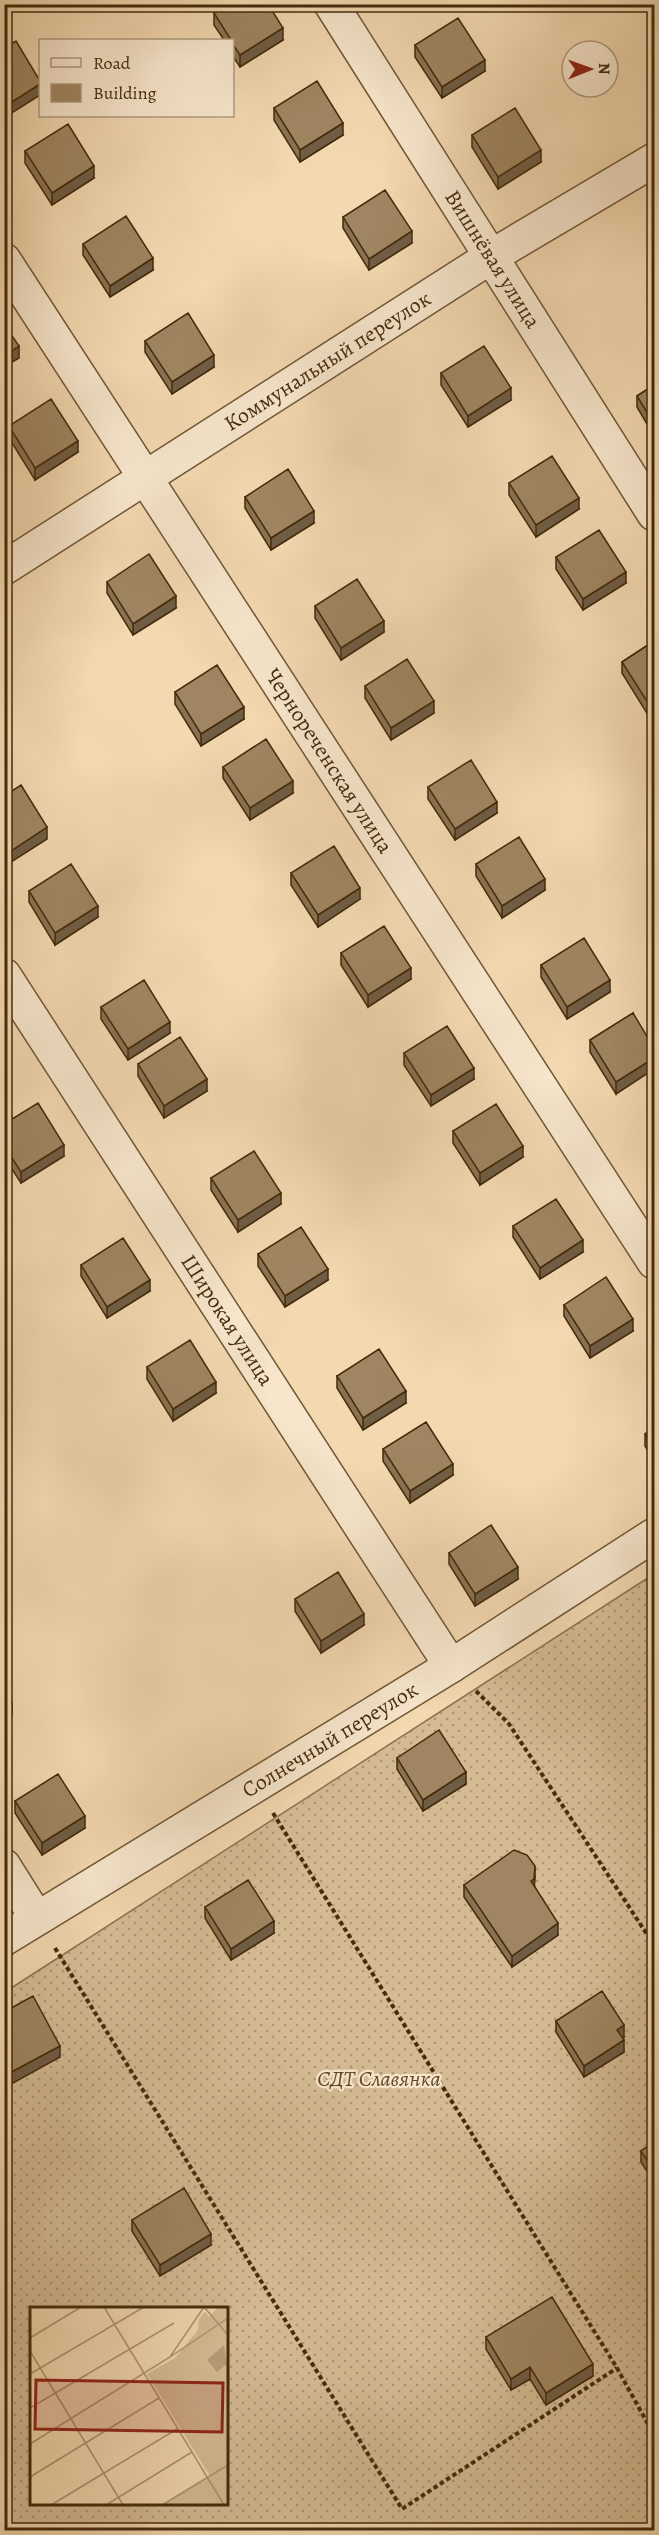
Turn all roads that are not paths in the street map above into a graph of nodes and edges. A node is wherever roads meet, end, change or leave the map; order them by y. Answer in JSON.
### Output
{"nodes":[{"id":1,"x":331,"y":4,"type":"edge"},
{"id":2,"x":654,"y":160,"type":"edge"},
{"id":3,"x":492,"y":255,"type":"junction"},
{"id":4,"x":4,"y":260,"type":"edge"},
{"id":5,"x":146,"y":479,"type":"junction"},
{"id":6,"x":654,"y":514,"type":"edge"},
{"id":7,"x":4,"y":568,"type":"edge"},
{"id":8,"x":4,"y":975,"type":"edge"},
{"id":9,"x":654,"y":1262,"type":"edge"},
{"id":10,"x":654,"y":1535,"type":"edge"},
{"id":11,"x":451,"y":1666,"type":"junction"},
{"id":12,"x":4,"y":1866,"type":"edge"},
{"id":13,"x":36,"y":1917,"type":"junction"},
{"id":14,"x":4,"y":1939,"type":"edge"}],
"edges":[{"from":1,"to":3,"type":"street","name":"Вишнёвая улица"},
{"from":2,"to":3,"type":"street","name":"Коммунальный переулок"},
{"from":3,"to":5,"type":"street","name":"Коммунальный переулок"},
{"from":3,"to":6,"type":"street","name":"Вишнёвая улица"},
{"from":4,"to":5,"type":"street","name":"Чернореченская улица"},
{"from":5,"to":7,"type":"street","name":"Коммунальный переулок"},
{"from":5,"to":9,"type":"street","name":"Чернореченская улица"},
{"from":8,"to":11,"type":"street","name":"Широкая улица"},
{"from":10,"to":11,"type":"street","name":"Солнечный переулок"},
{"from":11,"to":13,"type":"street","name":"Солнечный переулок"},
{"from":12,"to":13,"type":"street"},
{"from":13,"to":14,"type":"street","name":"Солнечный переулок"}]}
